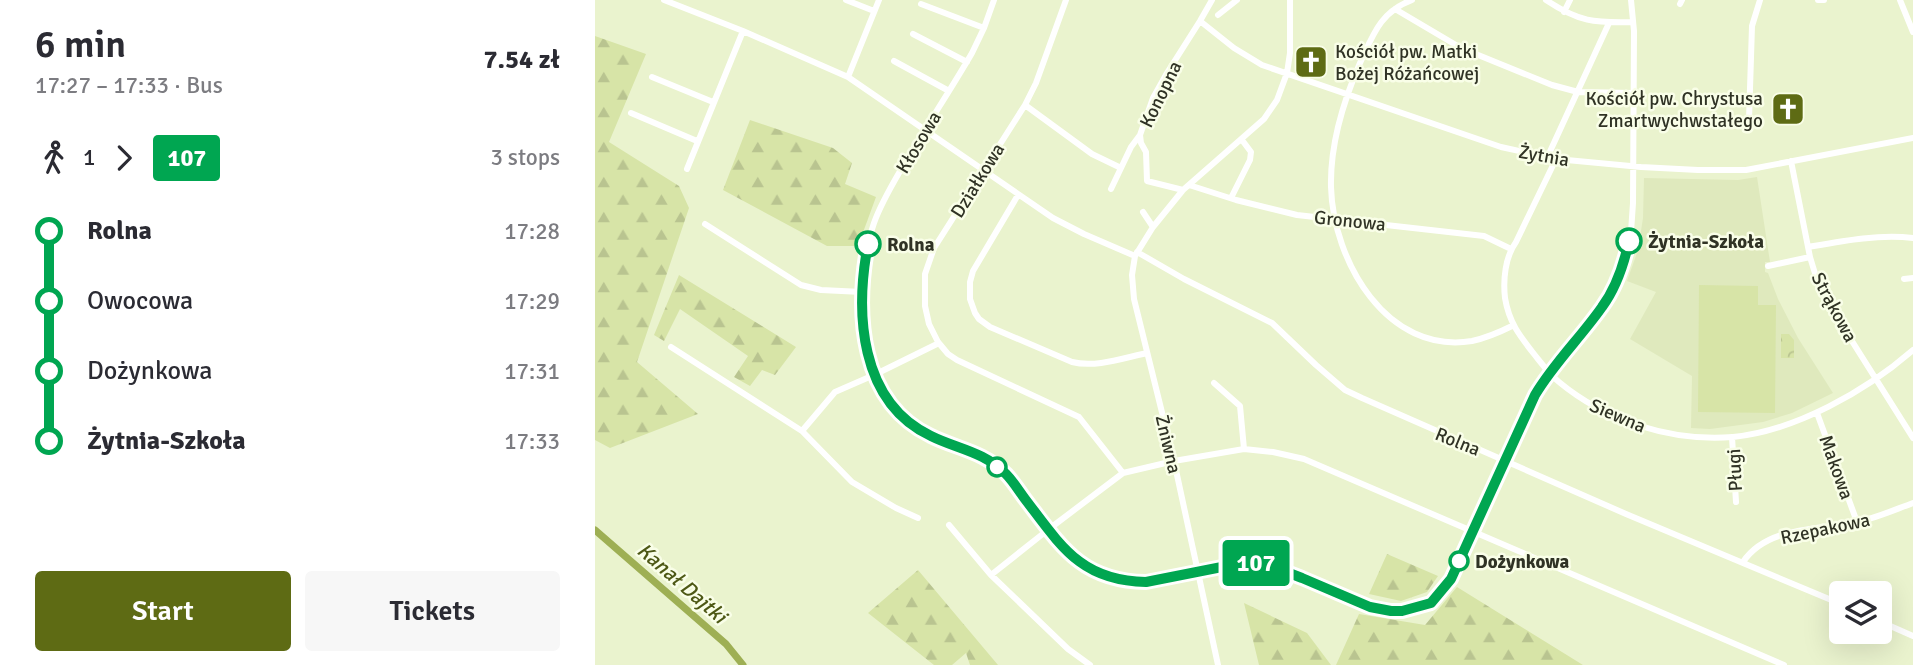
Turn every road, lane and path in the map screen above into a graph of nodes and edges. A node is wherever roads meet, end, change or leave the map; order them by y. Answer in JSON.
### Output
{"nodes":[{"id":1,"x":664,"y":0,"type":"edge"},
{"id":2,"x":846,"y":0,"type":"edge"},
{"id":3,"x":879,"y":0,"type":"edge"},
{"id":4,"x":993,"y":0,"type":"edge"},
{"id":5,"x":1066,"y":0,"type":"edge"},
{"id":6,"x":1212,"y":0,"type":"edge"},
{"id":7,"x":1237,"y":0,"type":"edge"},
{"id":8,"x":1290,"y":0,"type":"edge"},
{"id":9,"x":1412,"y":0,"type":"edge"},
{"id":10,"x":1546,"y":0,"type":"edge"},
{"id":11,"x":1570,"y":0,"type":"edge"},
{"id":12,"x":1632,"y":0,"type":"edge"},
{"id":13,"x":1760,"y":0,"type":"edge"},
{"id":14,"x":1818,"y":0,"type":"edge"},
{"id":15,"x":1824,"y":0,"type":"edge"},
{"id":16,"x":1900,"y":0,"type":"edge"},
{"id":17,"x":921,"y":4,"type":"dead end"},
{"id":18,"x":1395,"y":9,"type":"junction"},
{"id":19,"x":874,"y":11,"type":"junction"},
{"id":20,"x":1564,"y":12,"type":"junction"},
{"id":21,"x":1218,"y":15,"type":"dead end"},
{"id":22,"x":1200,"y":21,"type":"junction"},
{"id":23,"x":1633,"y":22,"type":"junction"},
{"id":24,"x":1609,"y":23,"type":"junction"},
{"id":25,"x":984,"y":28,"type":"junction"},
{"id":26,"x":743,"y":32,"type":"junction"},
{"id":27,"x":1913,"y":33,"type":"edge"},
{"id":28,"x":913,"y":34,"type":"dead end"},
{"id":29,"x":894,"y":61,"type":"dead end"},
{"id":30,"x":967,"y":62,"type":"junction"},
{"id":31,"x":1287,"y":73,"type":"junction"},
{"id":32,"x":652,"y":77,"type":"dead end"},
{"id":33,"x":848,"y":77,"type":"junction"},
{"id":34,"x":949,"y":91,"type":"junction"},
{"id":35,"x":1578,"y":92,"type":"junction"},
{"id":36,"x":1346,"y":93,"type":"junction"},
{"id":37,"x":1633,"y":93,"type":"junction"},
{"id":38,"x":713,"y":102,"type":"junction"},
{"id":39,"x":1025,"y":106,"type":"junction"},
{"id":40,"x":631,"y":113,"type":"dead end"},
{"id":41,"x":1749,"y":120,"type":"dead end"},
{"id":42,"x":925,"y":130,"type":"junction"},
{"id":43,"x":1140,"y":135,"type":"junction"},
{"id":44,"x":1913,"y":138,"type":"edge"},
{"id":45,"x":1242,"y":140,"type":"junction"},
{"id":46,"x":697,"y":141,"type":"junction"},
{"id":47,"x":1547,"y":158,"type":"junction"},
{"id":48,"x":1556,"y":159,"type":"junction"},
{"id":49,"x":1791,"y":161,"type":"junction"},
{"id":50,"x":1633,"y":166,"type":"junction"},
{"id":51,"x":1121,"y":168,"type":"junction"},
{"id":52,"x":687,"y":169,"type":"dead end"},
{"id":53,"x":982,"y":171,"type":"junction"},
{"id":54,"x":1189,"y":185,"type":"junction"},
{"id":55,"x":1111,"y":189,"type":"dead end"},
{"id":56,"x":1183,"y":190,"type":"junction"},
{"id":57,"x":1018,"y":195,"type":"junction"},
{"id":58,"x":1231,"y":198,"type":"junction"},
{"id":59,"x":1143,"y":212,"type":"dead end"},
{"id":60,"x":1335,"y":219,"type":"junction"},
{"id":61,"x":705,"y":224,"type":"dead end"},
{"id":62,"x":1153,"y":227,"type":"junction"},
{"id":63,"x":1913,"y":238,"type":"edge"},
{"id":64,"x":1808,"y":247,"type":"junction"},
{"id":65,"x":1511,"y":249,"type":"junction"},
{"id":66,"x":1136,"y":254,"type":"junction"},
{"id":67,"x":1810,"y":257,"type":"junction"},
{"id":68,"x":1768,"y":266,"type":"dead end"},
{"id":69,"x":1913,"y":278,"type":"edge"},
{"id":70,"x":1904,"y":279,"type":"dead end"},
{"id":71,"x":862,"y":292,"type":"junction"},
{"id":72,"x":1512,"y":326,"type":"junction"},
{"id":73,"x":939,"y":343,"type":"junction"},
{"id":74,"x":671,"y":347,"type":"dead end"},
{"id":75,"x":1913,"y":350,"type":"edge"},
{"id":76,"x":1147,"y":353,"type":"junction"},
{"id":77,"x":1549,"y":373,"type":"junction"},
{"id":78,"x":874,"y":375,"type":"junction"},
{"id":79,"x":1877,"y":378,"type":"junction"},
{"id":80,"x":1214,"y":383,"type":"dead end"},
{"id":81,"x":1817,"y":413,"type":"junction"},
{"id":82,"x":802,"y":431,"type":"junction"},
{"id":83,"x":1732,"y":437,"type":"junction"},
{"id":84,"x":1913,"y":438,"type":"edge"},
{"id":85,"x":1244,"y":449,"type":"junction"},
{"id":86,"x":1506,"y":460,"type":"junction"},
{"id":87,"x":1174,"y":461,"type":"junction"},
{"id":88,"x":1123,"y":473,"type":"junction"},
{"id":89,"x":1736,"y":502,"type":"dead end"},
{"id":90,"x":1913,"y":503,"type":"edge"},
{"id":91,"x":918,"y":518,"type":"dead end"},
{"id":92,"x":1857,"y":522,"type":"junction"},
{"id":93,"x":949,"y":525,"type":"dead end"},
{"id":94,"x":1049,"y":529,"type":"junction"},
{"id":95,"x":1473,"y":532,"type":"junction"},
{"id":96,"x":1743,"y":562,"type":"junction"},
{"id":97,"x":1197,"y":572,"type":"junction"},
{"id":98,"x":991,"y":575,"type":"junction"},
{"id":99,"x":1829,"y":599,"type":"edge"},
{"id":100,"x":1892,"y":626,"type":"edge"},
{"id":101,"x":1913,"y":635,"type":"edge"},
{"id":102,"x":1090,"y":665,"type":"edge"},
{"id":103,"x":1218,"y":665,"type":"edge"},
{"id":104,"x":1784,"y":665,"type":"edge"}],
"edges":[{"from":1,"to":26,"type":"street","name":"Rolna"},
{"from":2,"to":19,"type":"street"},
{"from":3,"to":19,"type":"street"},
{"from":4,"to":25,"type":"street","name":"Kłosowa"},
{"from":5,"to":39,"type":"street","name":"Działkowa"},
{"from":6,"to":22,"type":"street","name":"Konopna"},
{"from":7,"to":21,"type":"street"},
{"from":8,"to":31,"type":"street","name":"Żniwna"},
{"from":9,"to":18,"type":"street"},
{"from":10,"to":20,"type":"street"},
{"from":11,"to":20,"type":"street"},
{"from":12,"to":23,"type":"street","name":"Kłosowa"},
{"from":13,"to":41,"type":"street"},
{"from":14,"to":15,"type":"street"},
{"from":16,"to":27,"type":"street"},
{"from":17,"to":25,"type":"street"},
{"from":18,"to":35,"type":"street"},
{"from":18,"to":36,"type":"street"},
{"from":19,"to":33,"type":"street"},
{"from":20,"to":24,"type":"street"},
{"from":22,"to":31,"type":"street","name":"Żytnia"},
{"from":22,"to":43,"type":"street","name":"Konopna"},
{"from":23,"to":24,"type":"street"},
{"from":23,"to":37,"type":"street","name":"Kłosowa"},
{"from":24,"to":35,"type":"street"},
{"from":25,"to":30,"type":"street","name":"Kłosowa"},
{"from":26,"to":33,"type":"street","name":"Rolna"},
{"from":26,"to":38,"type":"street"},
{"from":28,"to":30,"type":"street"},
{"from":29,"to":34,"type":"street"},
{"from":30,"to":34,"type":"street","name":"Kłosowa"},
{"from":31,"to":36,"type":"street","name":"Żytnia"},
{"from":31,"to":45,"type":"street","name":"Żniwna"},
{"from":32,"to":38,"type":"street"},
{"from":33,"to":42,"type":"street","name":"Rolna"},
{"from":34,"to":42,"type":"street","name":"Kłosowa"},
{"from":35,"to":37,"type":"street"},
{"from":35,"to":47,"type":"street"},
{"from":36,"to":47,"type":"street","name":"Żytnia"},
{"from":36,"to":60,"type":"street"},
{"from":37,"to":50,"type":"street","name":"Kłosowa"},
{"from":38,"to":46,"type":"street"},
{"from":39,"to":51,"type":"street"},
{"from":39,"to":53,"type":"street","name":"Działkowa"},
{"from":40,"to":46,"type":"street"},
{"from":42,"to":53,"type":"street","name":"Rolna"},
{"from":42,"to":71,"type":"street","name":"Kłosowa"},
{"from":43,"to":51,"type":"street","name":"Konopna"},
{"from":43,"to":56,"type":"street"},
{"from":44,"to":49,"type":"street","name":"Żytnia"},
{"from":45,"to":54,"type":"street","name":"Żniwna"},
{"from":45,"to":58,"type":"street"},
{"from":46,"to":52,"type":"street"},
{"from":47,"to":48,"type":"street","name":"Żytnia"},
{"from":48,"to":50,"type":"street","name":"Żytnia"},
{"from":48,"to":65,"type":"street","name":"Siewna"},
{"from":49,"to":50,"type":"street","name":"Żytnia"},
{"from":49,"to":64,"type":"street","name":"Strąkowa"},
{"from":50,"to":77,"type":"street","name":"Kłosowa"},
{"from":51,"to":55,"type":"street","name":"Konopna"},
{"from":53,"to":57,"type":"street","name":"Rolna"},
{"from":53,"to":73,"type":"street","name":"Działkowa"},
{"from":54,"to":56,"type":"street","name":"Żniwna"},
{"from":54,"to":58,"type":"street","name":"Gronowa"},
{"from":56,"to":62,"type":"street","name":"Żniwna"},
{"from":57,"to":66,"type":"street","name":"Rolna"},
{"from":57,"to":76,"type":"street"},
{"from":58,"to":60,"type":"street","name":"Gronowa"},
{"from":59,"to":62,"type":"street"},
{"from":60,"to":65,"type":"street","name":"Gronowa"},
{"from":60,"to":72,"type":"street"},
{"from":61,"to":71,"type":"street"},
{"from":62,"to":66,"type":"street","name":"Żniwna"},
{"from":63,"to":64,"type":"street"},
{"from":64,"to":67,"type":"street","name":"Strąkowa"},
{"from":65,"to":72,"type":"street","name":"Siewna"},
{"from":66,"to":76,"type":"street","name":"Żniwna"},
{"from":66,"to":86,"type":"street","name":"Rolna"},
{"from":67,"to":68,"type":"street"},
{"from":67,"to":79,"type":"street","name":"Strąkowa"},
{"from":69,"to":70,"type":"street"},
{"from":71,"to":78,"type":"street","name":"Kłosowa"},
{"from":72,"to":77,"type":"street","name":"Siewna"},
{"from":73,"to":78,"type":"street"},
{"from":73,"to":88,"type":"street"},
{"from":74,"to":82,"type":"street"},
{"from":75,"to":79,"type":"street","name":"Siewna"},
{"from":76,"to":87,"type":"street","name":"Żniwna"},
{"from":77,"to":83,"type":"street","name":"Siewna"},
{"from":77,"to":86,"type":"street","name":"Kłosowa"},
{"from":78,"to":82,"type":"street"},
{"from":78,"to":94,"type":"street","name":"Kłosowa"},
{"from":79,"to":81,"type":"street","name":"Siewna"},
{"from":79,"to":84,"type":"street","name":"Strąkowa"},
{"from":80,"to":85,"type":"street"},
{"from":81,"to":83,"type":"street","name":"Siewna"},
{"from":81,"to":92,"type":"street","name":"Makowa"},
{"from":82,"to":91,"type":"street"},
{"from":83,"to":89,"type":"street","name":"Pługi"},
{"from":85,"to":87,"type":"street"},
{"from":85,"to":95,"type":"street"},
{"from":86,"to":95,"type":"street","name":"Kłosowa"},
{"from":86,"to":96,"type":"street","name":"Rolna"},
{"from":87,"to":88,"type":"street"},
{"from":87,"to":97,"type":"street","name":"Żniwna"},
{"from":88,"to":94,"type":"street"},
{"from":90,"to":92,"type":"street","name":"Rzepakowa"},
{"from":92,"to":96,"type":"street","name":"Rzepakowa"},
{"from":93,"to":98,"type":"street"},
{"from":94,"to":97,"type":"street","name":"Kłosowa"},
{"from":94,"to":98,"type":"street"},
{"from":95,"to":97,"type":"street","name":"Kłosowa"},
{"from":95,"to":104,"type":"street"},
{"from":96,"to":99,"type":"street","name":"Rolna"},
{"from":97,"to":103,"type":"street","name":"Żniwna"},
{"from":98,"to":102,"type":"street"},
{"from":100,"to":101,"type":"street"}]}
